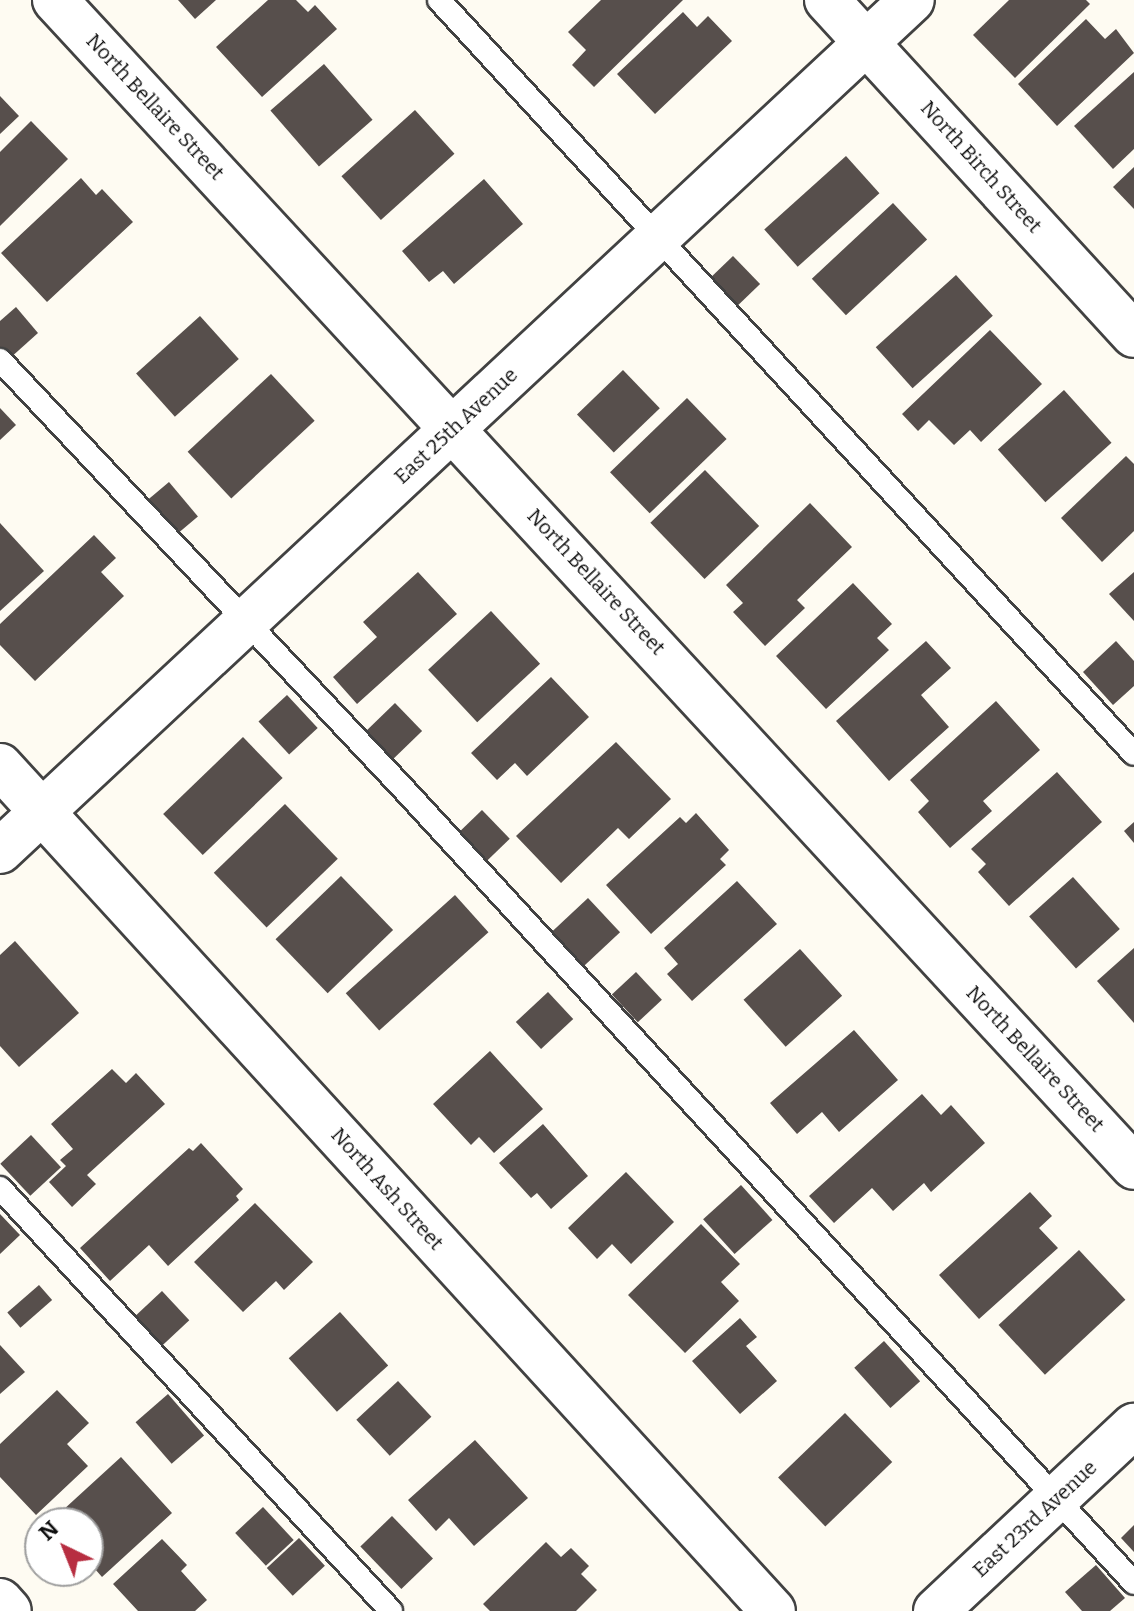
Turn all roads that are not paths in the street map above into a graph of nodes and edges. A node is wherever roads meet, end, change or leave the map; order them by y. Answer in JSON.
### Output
{"nodes":[{"id":1,"x":55,"y":0,"type":"edge"},
{"id":2,"x":439,"y":0,"type":"edge"},
{"id":3,"x":827,"y":0,"type":"edge"},
{"id":4,"x":912,"y":0,"type":"edge"},
{"id":5,"x":867,"y":43,"type":"junction"},
{"id":6,"x":660,"y":237,"type":"junction"},
{"id":7,"x":1134,"y":335,"type":"edge"},
{"id":8,"x":0,"y":360,"type":"edge"},
{"id":9,"x":454,"y":427,"type":"junction"},
{"id":10,"x":243,"y":623,"type":"junction"},
{"id":11,"x":1134,"y":754,"type":"edge"},
{"id":12,"x":0,"y":766,"type":"edge"},
{"id":13,"x":42,"y":812,"type":"junction"},
{"id":14,"x":0,"y":851,"type":"edge"},
{"id":15,"x":1134,"y":1167,"type":"edge"},
{"id":16,"x":0,"y":1188,"type":"edge"},
{"id":17,"x":1134,"y":1426,"type":"edge"},
{"id":18,"x":1056,"y":1499,"type":"junction"},
{"id":19,"x":1134,"y":1583,"type":"edge"},
{"id":20,"x":0,"y":1601,"type":"edge"},
{"id":21,"x":9,"y":1611,"type":"edge"},
{"id":22,"x":391,"y":1611,"type":"edge"},
{"id":23,"x":773,"y":1611,"type":"edge"},
{"id":24,"x":936,"y":1611,"type":"edge"}],
"edges":[{"from":1,"to":9,"type":"street","name":"North Bellaire Street"},
{"from":2,"to":6,"type":"lane"},
{"from":3,"to":5,"type":"street","name":"North Birch Street"},
{"from":4,"to":5,"type":"street","name":"East 25th Avenue"},
{"from":5,"to":6,"type":"street","name":"East 25th Avenue"},
{"from":5,"to":7,"type":"street","name":"North Birch Street"},
{"from":6,"to":9,"type":"street","name":"East 25th Avenue"},
{"from":6,"to":11,"type":"lane"},
{"from":8,"to":10,"type":"lane"},
{"from":9,"to":10,"type":"street","name":"East 25th Avenue"},
{"from":9,"to":15,"type":"street","name":"North Bellaire Street"},
{"from":10,"to":13,"type":"street","name":"East 25th Avenue"},
{"from":10,"to":18,"type":"lane"},
{"from":12,"to":13,"type":"street","name":"North Ash Street"},
{"from":13,"to":14,"type":"street","name":"East 25th Avenue"},
{"from":13,"to":23,"type":"street","name":"North Ash Street"},
{"from":16,"to":22,"type":"lane"},
{"from":17,"to":18,"type":"street","name":"East 23rd Avenue"},
{"from":18,"to":19,"type":"lane"},
{"from":18,"to":24,"type":"street","name":"East 23rd Avenue"},
{"from":20,"to":21,"type":"street"}]}
